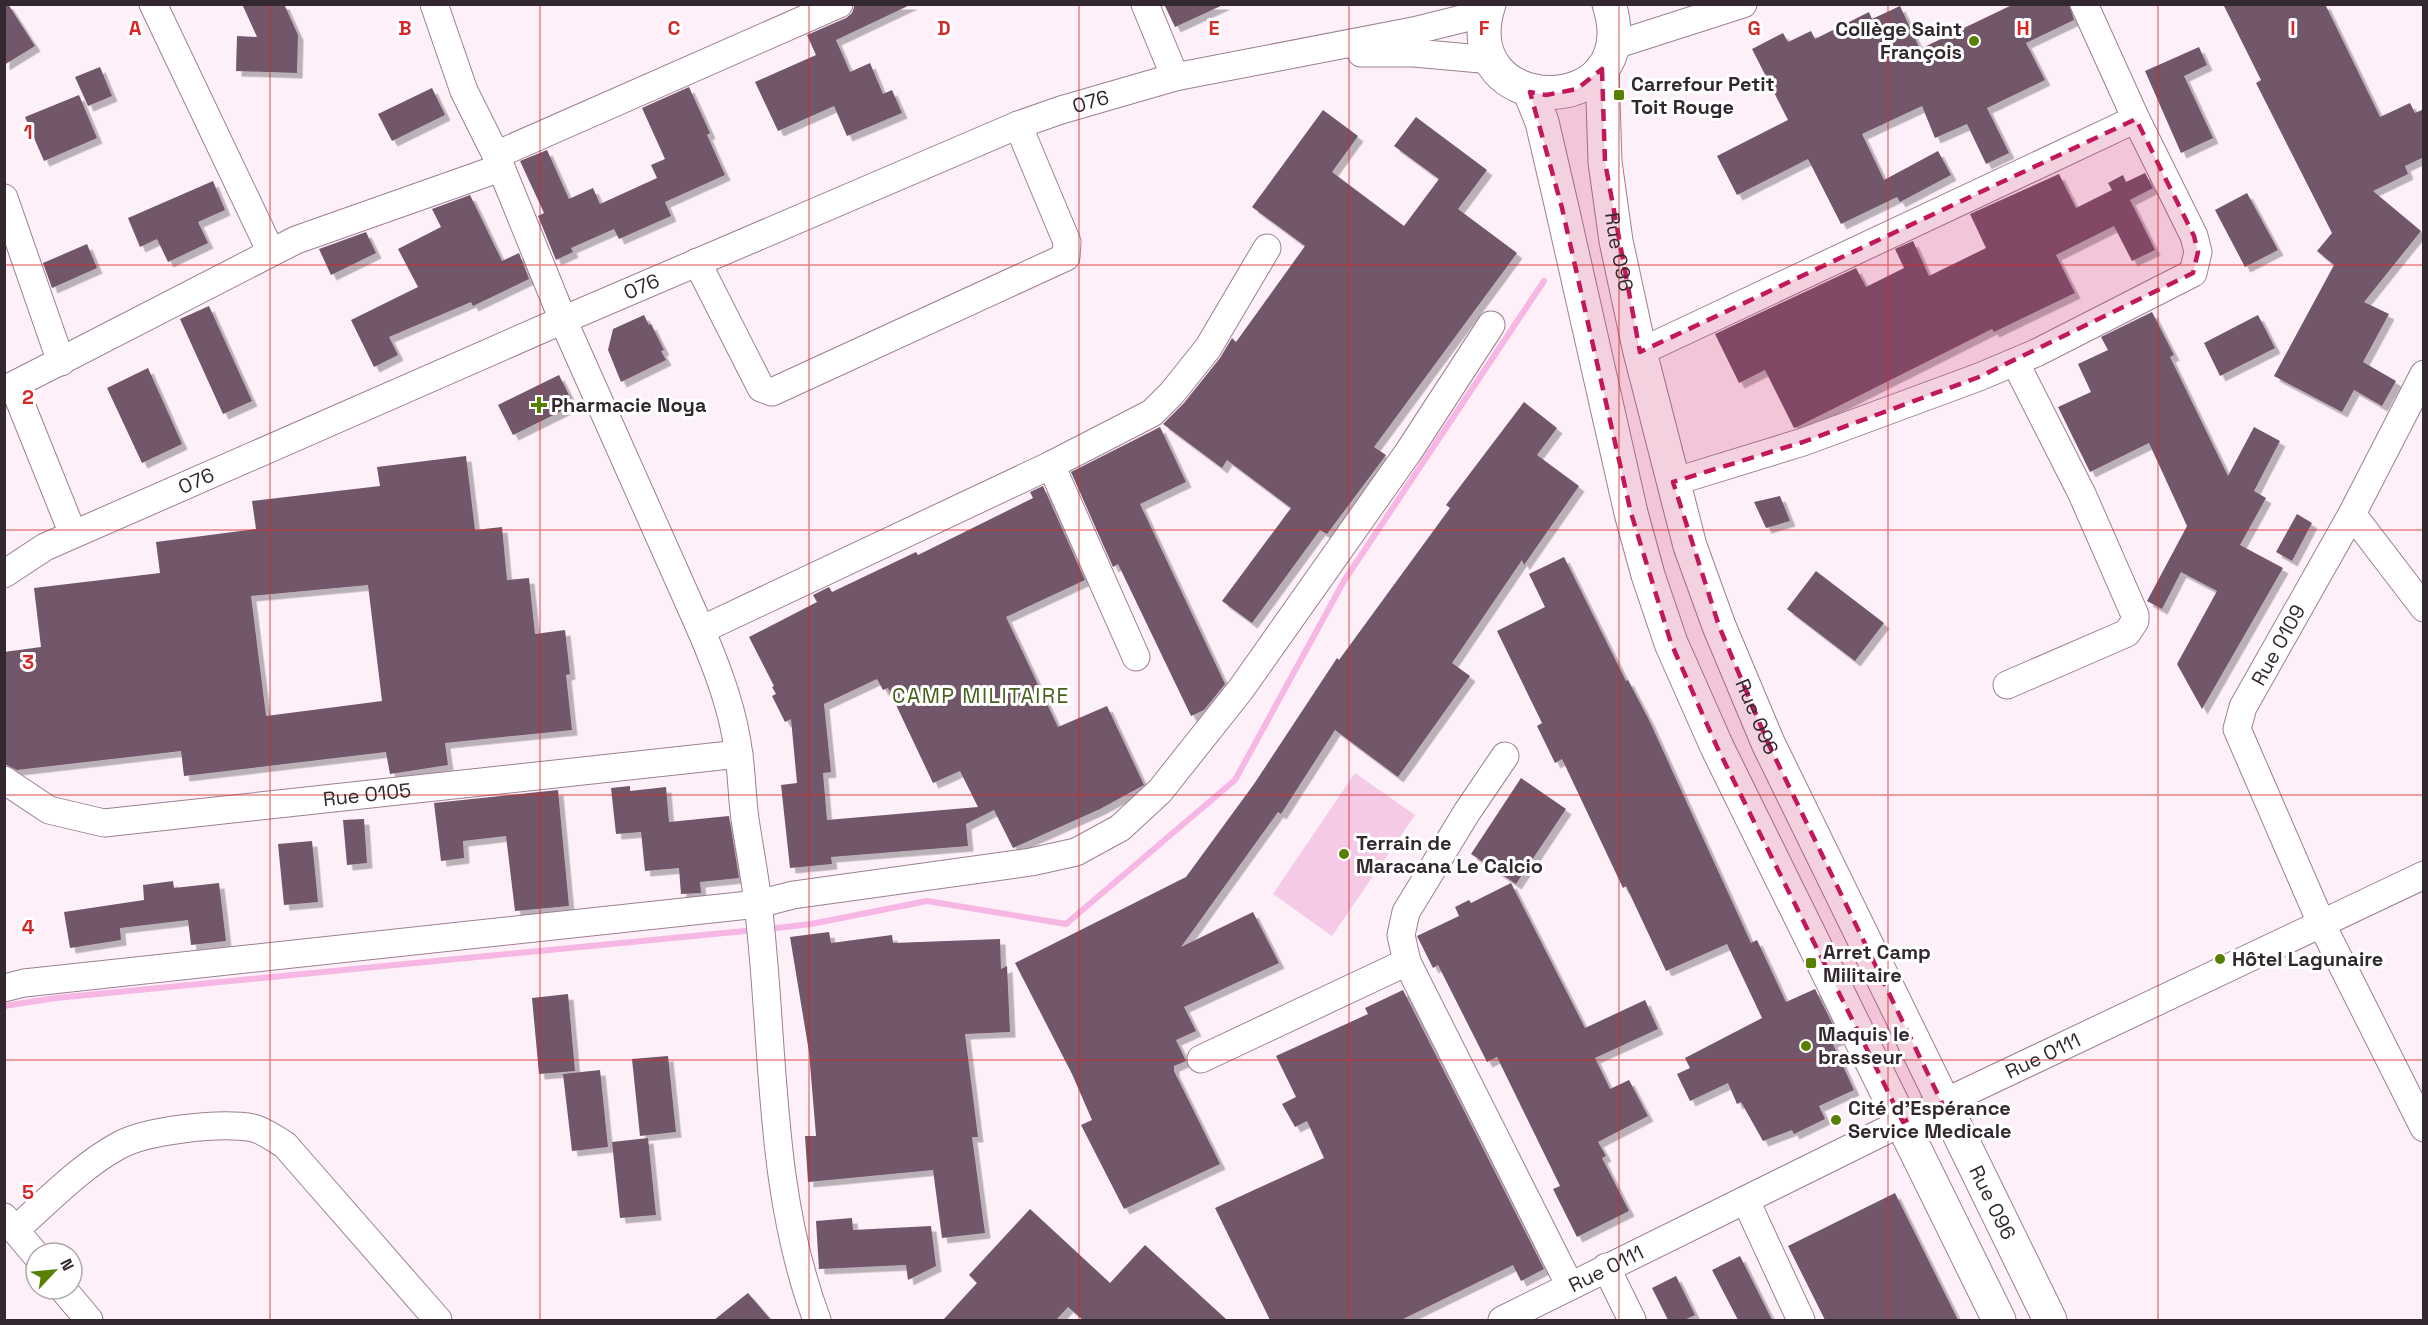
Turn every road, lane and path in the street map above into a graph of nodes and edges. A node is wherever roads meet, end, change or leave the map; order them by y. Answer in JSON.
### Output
{"nodes":[{"id":1,"x":153,"y":4,"type":"edge"},
{"id":2,"x":434,"y":4,"type":"edge"},
{"id":3,"x":839,"y":4,"type":"edge"},
{"id":4,"x":1144,"y":4,"type":"edge"},
{"id":5,"x":1609,"y":4,"type":"edge"},
{"id":6,"x":2084,"y":4,"type":"edge"},
{"id":7,"x":1740,"y":5,"type":"edge"},
{"id":8,"x":1487,"y":9,"type":"edge"},
{"id":9,"x":1299,"y":54,"type":"junction"},
{"id":10,"x":1607,"y":58,"type":"junction"},
{"id":11,"x":1492,"y":60,"type":"junction"},
{"id":12,"x":1176,"y":77,"type":"junction"},
{"id":13,"x":1530,"y":92,"type":"junction"},
{"id":14,"x":2136,"y":119,"type":"junction"},
{"id":15,"x":1018,"y":125,"type":"junction"},
{"id":16,"x":498,"y":161,"type":"junction"},
{"id":17,"x":4,"y":198,"type":"edge"},
{"id":18,"x":1267,"y":248,"type":"dead end"},
{"id":19,"x":271,"y":252,"type":"junction"},
{"id":20,"x":697,"y":262,"type":"junction"},
{"id":21,"x":563,"y":320,"type":"junction"},
{"id":22,"x":1491,"y":325,"type":"dead end"},
{"id":23,"x":1640,"y":352,"type":"junction"},
{"id":24,"x":61,"y":362,"type":"junction"},
{"id":25,"x":2015,"y":362,"type":"junction"},
{"id":26,"x":2424,"y":374,"type":"edge"},
{"id":27,"x":9,"y":389,"type":"edge"},
{"id":28,"x":1051,"y":465,"type":"junction"},
{"id":29,"x":1672,"y":482,"type":"junction"},
{"id":30,"x":2352,"y":514,"type":"junction"},
{"id":31,"x":73,"y":534,"type":"junction"},
{"id":32,"x":4,"y":574,"type":"edge"},
{"id":33,"x":2424,"y":608,"type":"edge"},
{"id":34,"x":701,"y":630,"type":"junction"},
{"id":35,"x":1136,"y":657,"type":"dead end"},
{"id":36,"x":2007,"y":685,"type":"dead end"},
{"id":37,"x":739,"y":754,"type":"junction"},
{"id":38,"x":1505,"y":756,"type":"dead end"},
{"id":39,"x":4,"y":780,"type":"edge"},
{"id":40,"x":2424,"y":875,"type":"edge"},
{"id":41,"x":758,"y":904,"type":"junction"},
{"id":42,"x":2322,"y":925,"type":"junction"},
{"id":43,"x":1407,"y":962,"type":"junction"},
{"id":44,"x":4,"y":988,"type":"edge"},
{"id":45,"x":1201,"y":1059,"type":"dead end"},
{"id":46,"x":1942,"y":1103,"type":"junction"},
{"id":47,"x":1903,"y":1122,"type":"junction"},
{"id":48,"x":2424,"y":1128,"type":"edge"},
{"id":49,"x":1746,"y":1202,"type":"junction"},
{"id":50,"x":10,"y":1223,"type":"edge"},
{"id":51,"x":25,"y":1241,"type":"edge"},
{"id":52,"x":1606,"y":1267,"type":"junction"},
{"id":53,"x":1570,"y":1286,"type":"junction"},
{"id":54,"x":73,"y":1301,"type":"edge"},
{"id":55,"x":89,"y":1320,"type":"edge"},
{"id":56,"x":438,"y":1320,"type":"edge"},
{"id":57,"x":817,"y":1320,"type":"edge"},
{"id":58,"x":1502,"y":1320,"type":"edge"},
{"id":59,"x":1632,"y":1320,"type":"edge"},
{"id":60,"x":1801,"y":1320,"type":"edge"},
{"id":61,"x":2000,"y":1320,"type":"edge"},
{"id":62,"x":2050,"y":1320,"type":"edge"}],
"edges":[{"from":1,"to":19,"type":"street"},
{"from":2,"to":16,"type":"street"},
{"from":3,"to":16,"type":"street"},
{"from":4,"to":12,"type":"street"},
{"from":5,"to":10,"type":"main road","name":"Rue O96"},
{"from":6,"to":14,"type":"street"},
{"from":7,"to":10,"type":"street"},
{"from":8,"to":9,"type":"street"},
{"from":8,"to":11,"type":"main road"},
{"from":9,"to":11,"type":"street"},
{"from":9,"to":12,"type":"street","name":"O76"},
{"from":10,"to":13,"type":"main road"},
{"from":10,"to":23,"type":"main road","name":"Rue O96"},
{"from":11,"to":13,"type":"main road"},
{"from":12,"to":15,"type":"street","name":"O76"},
{"from":13,"to":47,"type":"main road"},
{"from":14,"to":23,"type":"street"},
{"from":14,"to":25,"type":"street"},
{"from":15,"to":20,"type":"street","name":"O76"},
{"from":15,"to":20,"type":"street"},
{"from":16,"to":19,"type":"street"},
{"from":16,"to":21,"type":"street"},
{"from":17,"to":24,"type":"street"},
{"from":18,"to":28,"type":"street"},
{"from":19,"to":24,"type":"street"},
{"from":20,"to":21,"type":"street","name":"O76"},
{"from":21,"to":31,"type":"street","name":"O76"},
{"from":21,"to":34,"type":"street"},
{"from":22,"to":41,"type":"street"},
{"from":23,"to":29,"type":"main road","name":"Rue O96"},
{"from":24,"to":27,"type":"street"},
{"from":25,"to":29,"type":"street"},
{"from":25,"to":36,"type":"street"},
{"from":26,"to":30,"type":"street","name":"Rue O109"},
{"from":27,"to":31,"type":"street"},
{"from":28,"to":34,"type":"street"},
{"from":28,"to":35,"type":"street"},
{"from":29,"to":46,"type":"main road","name":"Rue O96"},
{"from":30,"to":33,"type":"street"},
{"from":30,"to":42,"type":"street","name":"Rue O109"},
{"from":31,"to":32,"type":"street","name":"O76"},
{"from":34,"to":37,"type":"street"},
{"from":37,"to":39,"type":"street","name":"Rue O105"},
{"from":37,"to":41,"type":"street"},
{"from":38,"to":43,"type":"street"},
{"from":40,"to":42,"type":"street","name":"Rue O111"},
{"from":41,"to":44,"type":"street"},
{"from":41,"to":57,"type":"street"},
{"from":42,"to":46,"type":"street","name":"Rue O111"},
{"from":42,"to":48,"type":"street","name":"Rue O109"},
{"from":43,"to":45,"type":"street"},
{"from":43,"to":53,"type":"street"},
{"from":46,"to":47,"type":"street","name":"Rue O111"},
{"from":46,"to":62,"type":"main road","name":"Rue O96"},
{"from":47,"to":49,"type":"street","name":"Rue O111"},
{"from":47,"to":61,"type":"main road"},
{"from":49,"to":52,"type":"street","name":"Rue O111"},
{"from":49,"to":60,"type":"street"},
{"from":50,"to":51,"type":"street"},
{"from":50,"to":56,"type":"street"},
{"from":52,"to":53,"type":"street","name":"Rue O111"},
{"from":52,"to":59,"type":"street"},
{"from":53,"to":58,"type":"street","name":"Rue O111"},
{"from":54,"to":55,"type":"street"}]}
